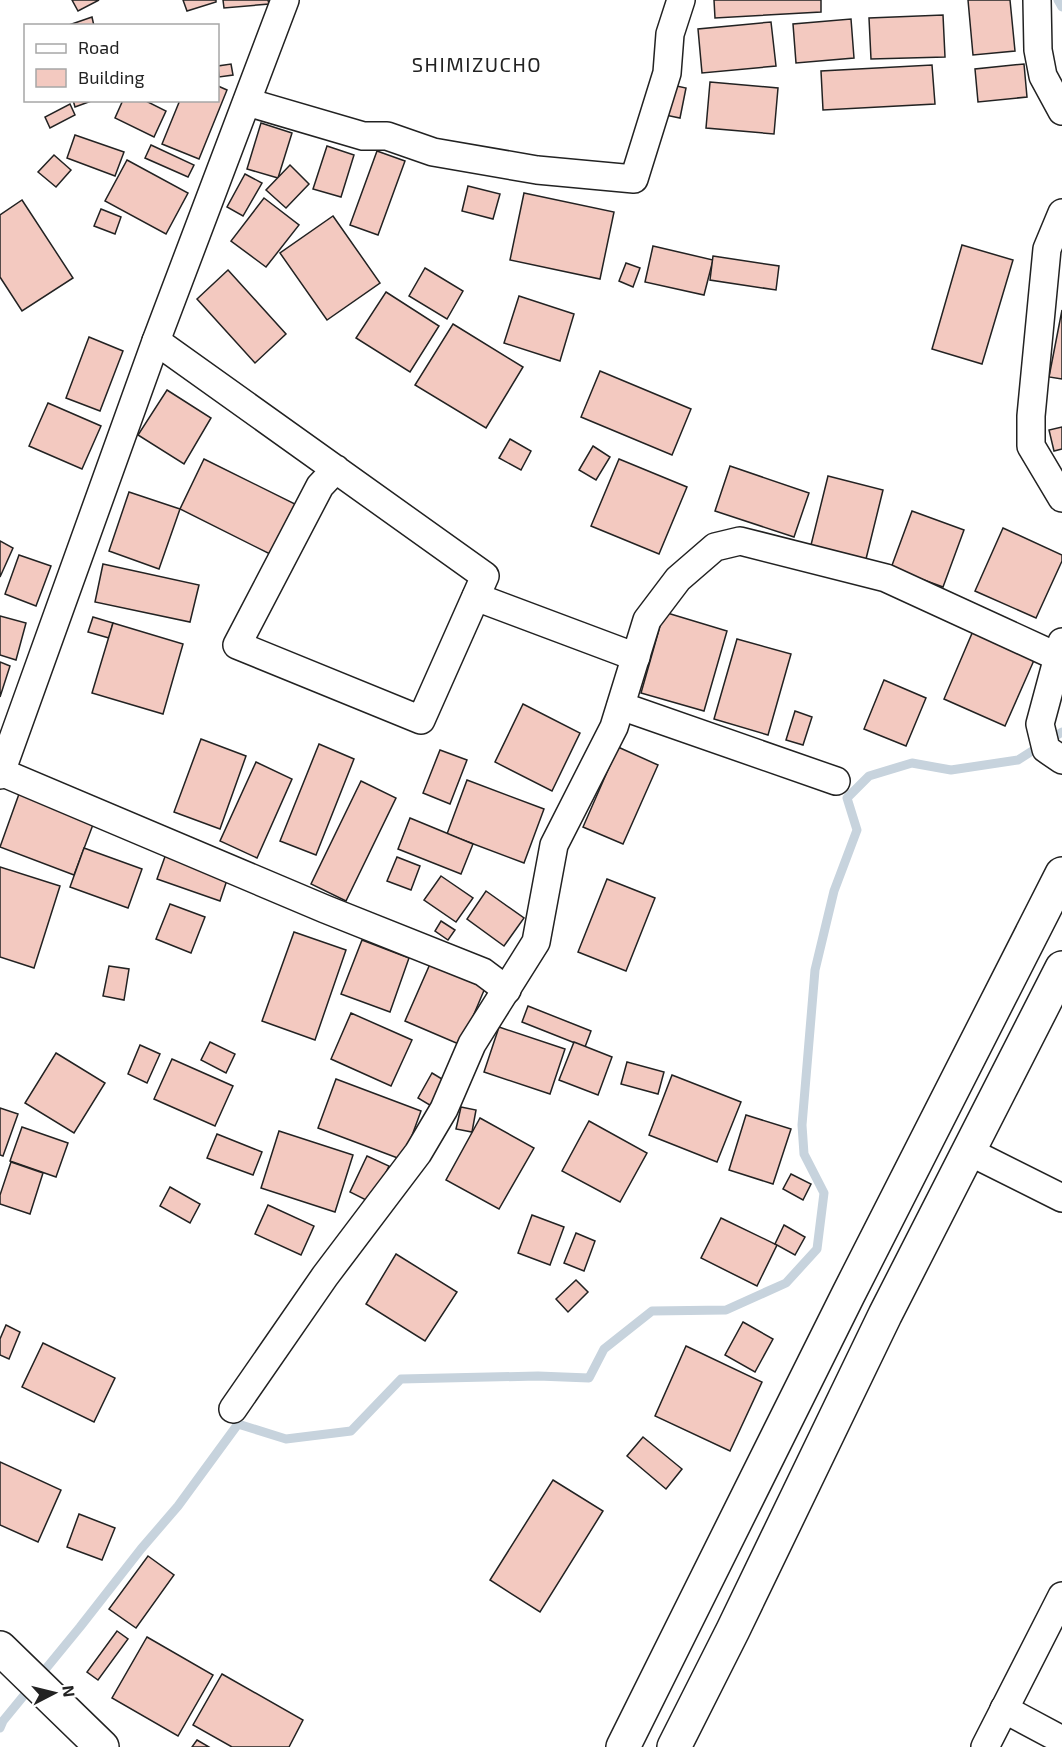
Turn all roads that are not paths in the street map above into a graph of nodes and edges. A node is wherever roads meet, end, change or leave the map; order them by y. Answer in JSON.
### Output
{"nodes":[{"id":1,"x":285,"y":0,"type":"edge"},
{"id":2,"x":681,"y":0,"type":"edge"},
{"id":3,"x":1037,"y":0,"type":"edge"},
{"id":4,"x":247,"y":102,"type":"junction"},
{"id":5,"x":1062,"y":111,"type":"edge"},
{"id":6,"x":1062,"y":213,"type":"edge"},
{"id":7,"x":156,"y":341,"type":"junction"},
{"id":8,"x":336,"y":469,"type":"junction"},
{"id":9,"x":1062,"y":498,"type":"edge"},
{"id":10,"x":476,"y":597,"type":"junction"},
{"id":11,"x":1060,"y":650,"type":"edge"},
{"id":12,"x":636,"y":657,"type":"junction"},
{"id":13,"x":621,"y":706,"type":"junction"},
{"id":14,"x":1062,"y":760,"type":"edge"},
{"id":15,"x":1,"y":773,"type":"edge"},
{"id":16,"x":836,"y":780,"type":"dead end"},
{"id":17,"x":1062,"y":874,"type":"edge"},
{"id":18,"x":1062,"y":968,"type":"edge"},
{"id":19,"x":507,"y":990,"type":"junction"},
{"id":20,"x":968,"y":1152,"type":"junction"},
{"id":21,"x":1062,"y":1198,"type":"edge"},
{"id":22,"x":233,"y":1409,"type":"dead end"},
{"id":23,"x":1062,"y":1596,"type":"edge"},
{"id":24,"x":0,"y":1648,"type":"edge"},
{"id":25,"x":1004,"y":1709,"type":"junction"},
{"id":26,"x":1062,"y":1740,"type":"edge"},
{"id":27,"x":102,"y":1747,"type":"edge"},
{"id":28,"x":623,"y":1747,"type":"edge"},
{"id":29,"x":674,"y":1747,"type":"edge"},
{"id":30,"x":985,"y":1747,"type":"edge"}],
"edges":[{"from":1,"to":4,"type":"street"},
{"from":2,"to":4,"type":"street"},
{"from":3,"to":5,"type":"street"},
{"from":4,"to":7,"type":"street"},
{"from":6,"to":9,"type":"street"},
{"from":7,"to":8,"type":"street"},
{"from":7,"to":15,"type":"street"},
{"from":8,"to":10,"type":"street"},
{"from":8,"to":10,"type":"street"},
{"from":10,"to":12,"type":"street"},
{"from":11,"to":12,"type":"street"},
{"from":11,"to":14,"type":"street"},
{"from":12,"to":13,"type":"street"},
{"from":13,"to":16,"type":"street"},
{"from":13,"to":19,"type":"street"},
{"from":15,"to":19,"type":"street"},
{"from":17,"to":28,"type":"street"},
{"from":18,"to":20,"type":"street"},
{"from":19,"to":22,"type":"street"},
{"from":20,"to":21,"type":"street"},
{"from":20,"to":29,"type":"street"},
{"from":23,"to":25,"type":"street"},
{"from":24,"to":27,"type":"street"},
{"from":25,"to":26,"type":"street"},
{"from":25,"to":30,"type":"street"}]}
